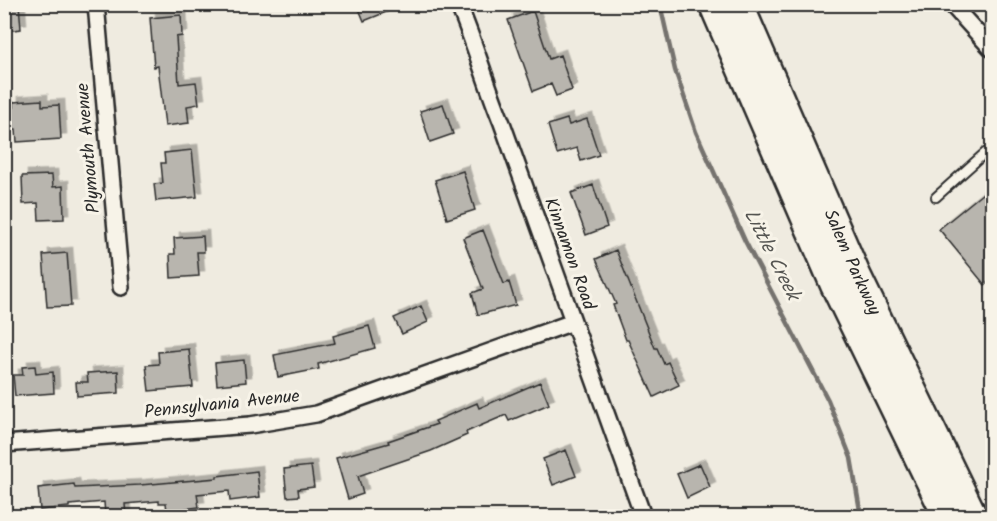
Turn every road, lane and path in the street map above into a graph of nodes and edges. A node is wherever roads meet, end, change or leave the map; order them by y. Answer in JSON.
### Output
{"nodes":[{"id":1,"x":96,"y":4,"type":"edge"},
{"id":2,"x":458,"y":4,"type":"edge"},
{"id":3,"x":712,"y":4,"type":"edge"},
{"id":4,"x":739,"y":4,"type":"edge"},
{"id":5,"x":951,"y":4,"type":"edge"},
{"id":6,"x":993,"y":49,"type":"edge"},
{"id":7,"x":993,"y":150,"type":"edge"},
{"id":8,"x":936,"y":197,"type":"dead end"},
{"id":9,"x":121,"y":287,"type":"dead end"},
{"id":10,"x":573,"y":322,"type":"junction"},
{"id":11,"x":4,"y":444,"type":"edge"},
{"id":12,"x":643,"y":516,"type":"edge"},
{"id":13,"x":947,"y":516,"type":"edge"},
{"id":14,"x":973,"y":516,"type":"edge"}],
"edges":[{"from":1,"to":9,"type":"street","name":"Plymouth Avenue"},
{"from":2,"to":10,"type":"street","name":"Kinnamon Road"},
{"from":3,"to":13,"type":"highway","name":"Salem Parkway"},
{"from":4,"to":14,"type":"highway","name":"Salem Parkway"},
{"from":5,"to":6,"type":"street"},
{"from":7,"to":8,"type":"lane"},
{"from":10,"to":11,"type":"street","name":"Pennsylvania Avenue"},
{"from":10,"to":12,"type":"street","name":"Kinnamon Road"}]}
